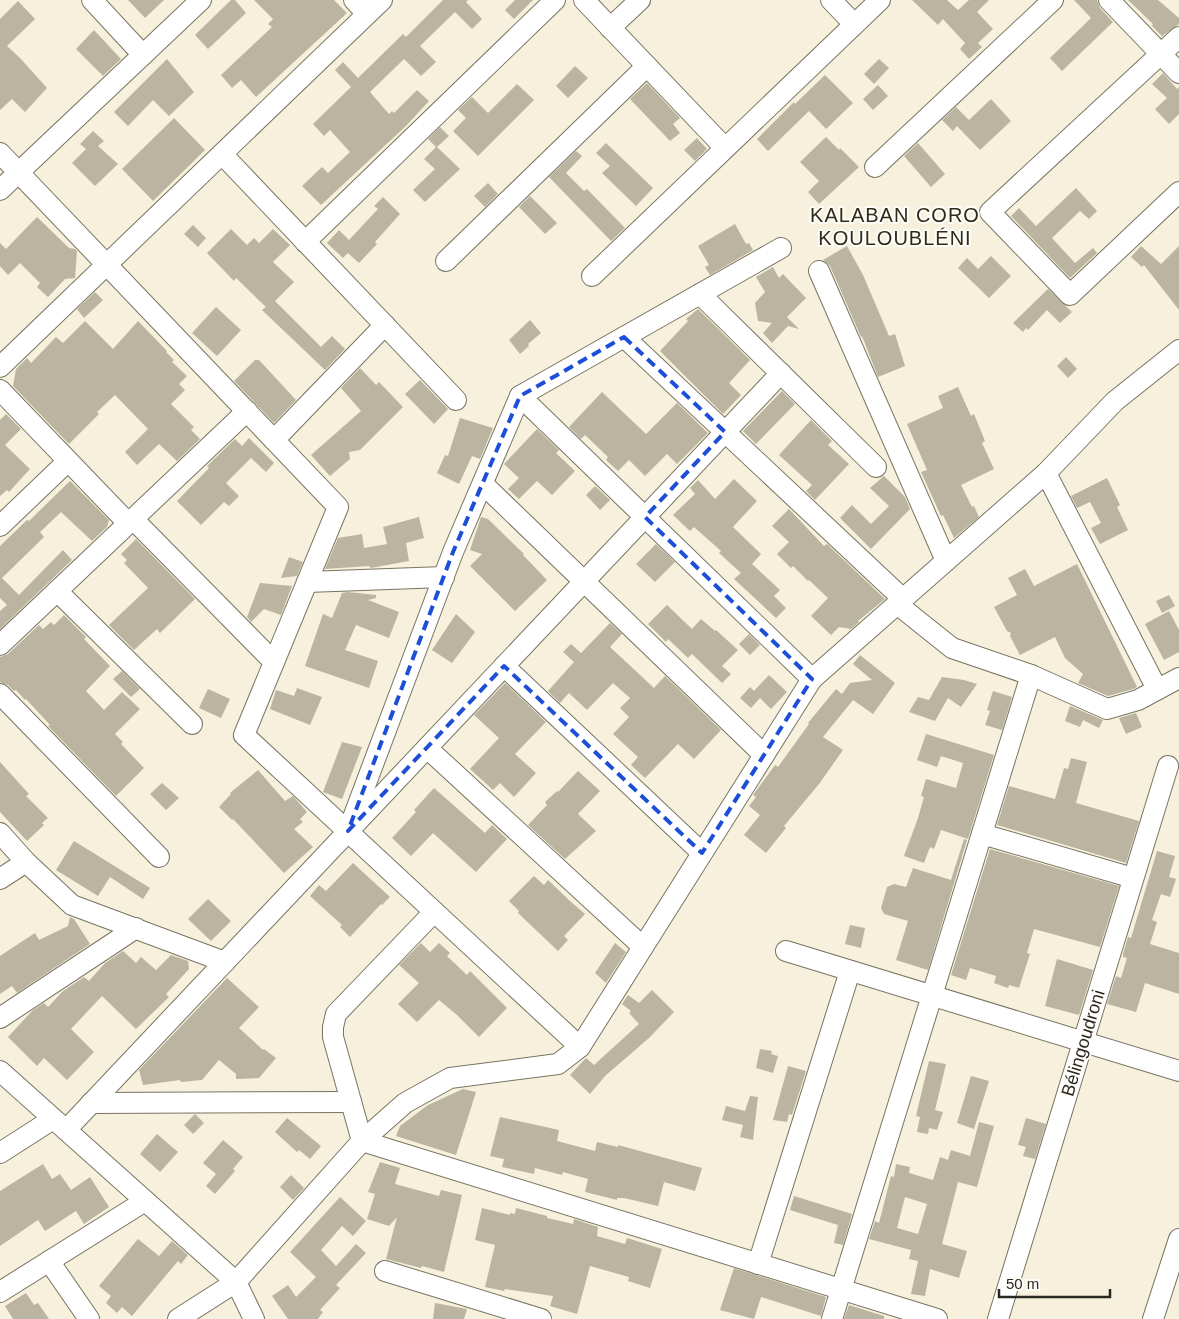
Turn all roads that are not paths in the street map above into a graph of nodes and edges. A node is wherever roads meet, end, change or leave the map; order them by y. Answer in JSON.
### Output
{"nodes":[{"id":1,"x":92,"y":0,"type":"edge"},
{"id":2,"x":201,"y":0,"type":"edge"},
{"id":3,"x":382,"y":0,"type":"edge"},
{"id":4,"x":555,"y":0,"type":"edge"},
{"id":5,"x":584,"y":0,"type":"edge"},
{"id":6,"x":640,"y":0,"type":"edge"},
{"id":7,"x":831,"y":0,"type":"edge"},
{"id":8,"x":880,"y":0,"type":"edge"},
{"id":9,"x":1053,"y":0,"type":"edge"},
{"id":10,"x":1109,"y":0,"type":"edge"},
{"id":11,"x":361,"y":7,"type":"edge"},
{"id":12,"x":854,"y":24,"type":"junction"},
{"id":13,"x":610,"y":28,"type":"junction"},
{"id":14,"x":1179,"y":37,"type":"edge"},
{"id":15,"x":143,"y":54,"type":"junction"},
{"id":16,"x":1160,"y":54,"type":"junction"},
{"id":17,"x":647,"y":66,"type":"junction"},
{"id":18,"x":1179,"y":73,"type":"edge"},
{"id":19,"x":725,"y":148,"type":"junction"},
{"id":20,"x":0,"y":153,"type":"edge"},
{"id":21,"x":222,"y":154,"type":"junction"},
{"id":22,"x":875,"y":167,"type":"dead end"},
{"id":23,"x":18,"y":172,"type":"junction"},
{"id":24,"x":0,"y":190,"type":"edge"},
{"id":25,"x":1179,"y":192,"type":"edge"},
{"id":26,"x":305,"y":242,"type":"junction"},
{"id":27,"x":781,"y":248,"type":"dead end"},
{"id":28,"x":446,"y":261,"type":"dead end"},
{"id":29,"x":107,"y":265,"type":"junction"},
{"id":30,"x":819,"y":271,"type":"dead end"},
{"id":31,"x":592,"y":276,"type":"dead end"},
{"id":32,"x":700,"y":294,"type":"junction"},
{"id":33,"x":384,"y":325,"type":"junction"},
{"id":34,"x":624,"y":337,"type":"junction"},
{"id":35,"x":1179,"y":350,"type":"edge"},
{"id":36,"x":0,"y":367,"type":"edge"},
{"id":37,"x":780,"y":373,"type":"junction"},
{"id":38,"x":0,"y":390,"type":"edge"},
{"id":39,"x":520,"y":396,"type":"junction"},
{"id":40,"x":456,"y":400,"type":"dead end"},
{"id":41,"x":247,"y":411,"type":"junction"},
{"id":42,"x":725,"y":432,"type":"junction"},
{"id":43,"x":274,"y":440,"type":"junction"},
{"id":44,"x":68,"y":461,"type":"junction"},
{"id":45,"x":876,"y":467,"type":"dead end"},
{"id":46,"x":1046,"y":473,"type":"junction"},
{"id":47,"x":482,"y":484,"type":"junction"},
{"id":48,"x":645,"y":517,"type":"junction"},
{"id":49,"x":131,"y":521,"type":"junction"},
{"id":50,"x":0,"y":526,"type":"edge"},
{"id":51,"x":946,"y":561,"type":"junction"},
{"id":52,"x":444,"y":577,"type":"junction"},
{"id":53,"x":307,"y":582,"type":"junction"},
{"id":54,"x":584,"y":582,"type":"junction"},
{"id":55,"x":57,"y":591,"type":"junction"},
{"id":56,"x":900,"y":602,"type":"junction"},
{"id":57,"x":0,"y":645,"type":"edge"},
{"id":58,"x":274,"y":662,"type":"junction"},
{"id":59,"x":504,"y":666,"type":"junction"},
{"id":60,"x":1031,"y":675,"type":"junction"},
{"id":61,"x":1179,"y":678,"type":"edge"},
{"id":62,"x":812,"y":679,"type":"junction"},
{"id":63,"x":1157,"y":689,"type":"junction"},
{"id":64,"x":0,"y":694,"type":"edge"},
{"id":65,"x":192,"y":724,"type":"dead end"},
{"id":66,"x":427,"y":748,"type":"junction"},
{"id":67,"x":764,"y":755,"type":"junction"},
{"id":68,"x":1168,"y":766,"type":"dead end"},
{"id":69,"x":348,"y":832,"type":"junction"},
{"id":70,"x":0,"y":833,"type":"edge"},
{"id":71,"x":982,"y":834,"type":"junction"},
{"id":72,"x":702,"y":854,"type":"junction"},
{"id":73,"x":159,"y":857,"type":"dead end"},
{"id":74,"x":26,"y":862,"type":"junction"},
{"id":75,"x":1133,"y":878,"type":"junction"},
{"id":76,"x":0,"y":879,"type":"edge"},
{"id":77,"x":434,"y":912,"type":"junction"},
{"id":78,"x":136,"y":928,"type":"junction"},
{"id":79,"x":643,"y":947,"type":"junction"},
{"id":80,"x":786,"y":951,"type":"dead end"},
{"id":81,"x":225,"y":962,"type":"junction"},
{"id":82,"x":850,"y":971,"type":"junction"},
{"id":83,"x":932,"y":996,"type":"junction"},
{"id":84,"x":0,"y":1018,"type":"edge"},
{"id":85,"x":1083,"y":1042,"type":"junction"},
{"id":86,"x":580,"y":1047,"type":"junction"},
{"id":87,"x":0,"y":1071,"type":"edge"},
{"id":88,"x":1179,"y":1071,"type":"edge"},
{"id":89,"x":351,"y":1102,"type":"junction"},
{"id":90,"x":91,"y":1103,"type":"junction"},
{"id":91,"x":60,"y":1125,"type":"junction"},
{"id":92,"x":362,"y":1141,"type":"junction"},
{"id":93,"x":0,"y":1153,"type":"edge"},
{"id":94,"x":145,"y":1201,"type":"junction"},
{"id":95,"x":1179,"y":1239,"type":"edge"},
{"id":96,"x":49,"y":1261,"type":"junction"},
{"id":97,"x":758,"y":1264,"type":"junction"},
{"id":98,"x":385,"y":1271,"type":"dead end"},
{"id":99,"x":236,"y":1282,"type":"junction"},
{"id":100,"x":841,"y":1290,"type":"junction"},
{"id":101,"x":0,"y":1292,"type":"edge"},
{"id":102,"x":89,"y":1319,"type":"edge"},
{"id":103,"x":178,"y":1319,"type":"edge"},
{"id":104,"x":254,"y":1319,"type":"edge"},
{"id":105,"x":541,"y":1319,"type":"edge"},
{"id":106,"x":832,"y":1319,"type":"edge"},
{"id":107,"x":937,"y":1319,"type":"edge"},
{"id":108,"x":998,"y":1319,"type":"edge"},
{"id":109,"x":1153,"y":1319,"type":"edge"}],
"edges":[{"from":1,"to":15,"type":"street"},
{"from":2,"to":15,"type":"street"},
{"from":3,"to":11,"type":"street"},
{"from":4,"to":26,"type":"street"},
{"from":5,"to":13,"type":"street"},
{"from":6,"to":13,"type":"street"},
{"from":7,"to":12,"type":"street"},
{"from":8,"to":12,"type":"street"},
{"from":9,"to":22,"type":"street"},
{"from":10,"to":16,"type":"street"},
{"from":11,"to":21,"type":"street"},
{"from":12,"to":19,"type":"street"},
{"from":13,"to":17,"type":"street"},
{"from":14,"to":16,"type":"street"},
{"from":15,"to":23,"type":"street"},
{"from":16,"to":18,"type":"street"},
{"from":16,"to":25,"type":"street"},
{"from":17,"to":19,"type":"street"},
{"from":17,"to":28,"type":"street"},
{"from":19,"to":31,"type":"street"},
{"from":20,"to":23,"type":"street"},
{"from":21,"to":26,"type":"street"},
{"from":21,"to":29,"type":"street"},
{"from":23,"to":24,"type":"street"},
{"from":23,"to":29,"type":"street"},
{"from":26,"to":33,"type":"street"},
{"from":27,"to":32,"type":"street"},
{"from":29,"to":36,"type":"street"},
{"from":29,"to":41,"type":"street"},
{"from":30,"to":51,"type":"street"},
{"from":32,"to":34,"type":"street"},
{"from":32,"to":37,"type":"street"},
{"from":33,"to":40,"type":"street"},
{"from":33,"to":43,"type":"street"},
{"from":34,"to":39,"type":"street"},
{"from":34,"to":42,"type":"street"},
{"from":35,"to":46,"type":"street"},
{"from":37,"to":42,"type":"street"},
{"from":37,"to":45,"type":"street"},
{"from":38,"to":44,"type":"street"},
{"from":39,"to":47,"type":"street"},
{"from":39,"to":48,"type":"street"},
{"from":41,"to":43,"type":"street"},
{"from":41,"to":49,"type":"street"},
{"from":42,"to":48,"type":"street"},
{"from":42,"to":56,"type":"street"},
{"from":43,"to":53,"type":"street"},
{"from":44,"to":49,"type":"street"},
{"from":44,"to":50,"type":"street"},
{"from":46,"to":51,"type":"street"},
{"from":46,"to":63,"type":"street"},
{"from":47,"to":52,"type":"street"},
{"from":47,"to":54,"type":"street"},
{"from":48,"to":54,"type":"street"},
{"from":48,"to":62,"type":"street"},
{"from":49,"to":55,"type":"street"},
{"from":49,"to":58,"type":"street"},
{"from":51,"to":56,"type":"street"},
{"from":52,"to":53,"type":"street"},
{"from":52,"to":69,"type":"street"},
{"from":53,"to":58,"type":"street"},
{"from":54,"to":59,"type":"street"},
{"from":54,"to":67,"type":"street"},
{"from":55,"to":57,"type":"street"},
{"from":55,"to":65,"type":"street"},
{"from":56,"to":60,"type":"street"},
{"from":56,"to":62,"type":"street"},
{"from":58,"to":69,"type":"street"},
{"from":59,"to":66,"type":"street"},
{"from":59,"to":72,"type":"street"},
{"from":60,"to":63,"type":"street"},
{"from":60,"to":71,"type":"street"},
{"from":61,"to":63,"type":"street"},
{"from":62,"to":67,"type":"street"},
{"from":64,"to":73,"type":"street"},
{"from":66,"to":69,"type":"street"},
{"from":66,"to":79,"type":"street"},
{"from":67,"to":72,"type":"street"},
{"from":68,"to":75,"type":"street","name":"Bélingoudroni"},
{"from":69,"to":77,"type":"street"},
{"from":69,"to":81,"type":"street"},
{"from":70,"to":74,"type":"street"},
{"from":71,"to":75,"type":"street"},
{"from":71,"to":83,"type":"street"},
{"from":72,"to":79,"type":"street"},
{"from":74,"to":76,"type":"street"},
{"from":74,"to":78,"type":"street"},
{"from":75,"to":85,"type":"street","name":"Bélingoudroni"},
{"from":77,"to":86,"type":"street"},
{"from":77,"to":89,"type":"street"},
{"from":78,"to":81,"type":"street"},
{"from":78,"to":84,"type":"street"},
{"from":79,"to":86,"type":"street"},
{"from":80,"to":82,"type":"street"},
{"from":81,"to":90,"type":"street"},
{"from":82,"to":83,"type":"street"},
{"from":82,"to":97,"type":"street"},
{"from":83,"to":85,"type":"street"},
{"from":83,"to":100,"type":"street"},
{"from":85,"to":88,"type":"street"},
{"from":85,"to":108,"type":"street","name":"Bélingoudroni"},
{"from":86,"to":92,"type":"street"},
{"from":87,"to":91,"type":"street"},
{"from":89,"to":90,"type":"street"},
{"from":89,"to":92,"type":"street"},
{"from":90,"to":91,"type":"street"},
{"from":91,"to":93,"type":"street"},
{"from":91,"to":94,"type":"street"},
{"from":92,"to":97,"type":"street"},
{"from":92,"to":99,"type":"street"},
{"from":94,"to":96,"type":"street"},
{"from":94,"to":99,"type":"street"},
{"from":95,"to":109,"type":"street"},
{"from":96,"to":101,"type":"street"},
{"from":96,"to":102,"type":"street"},
{"from":97,"to":100,"type":"street"},
{"from":98,"to":105,"type":"street"},
{"from":99,"to":103,"type":"street"},
{"from":99,"to":104,"type":"street"},
{"from":100,"to":106,"type":"street"},
{"from":100,"to":107,"type":"street"}]}
